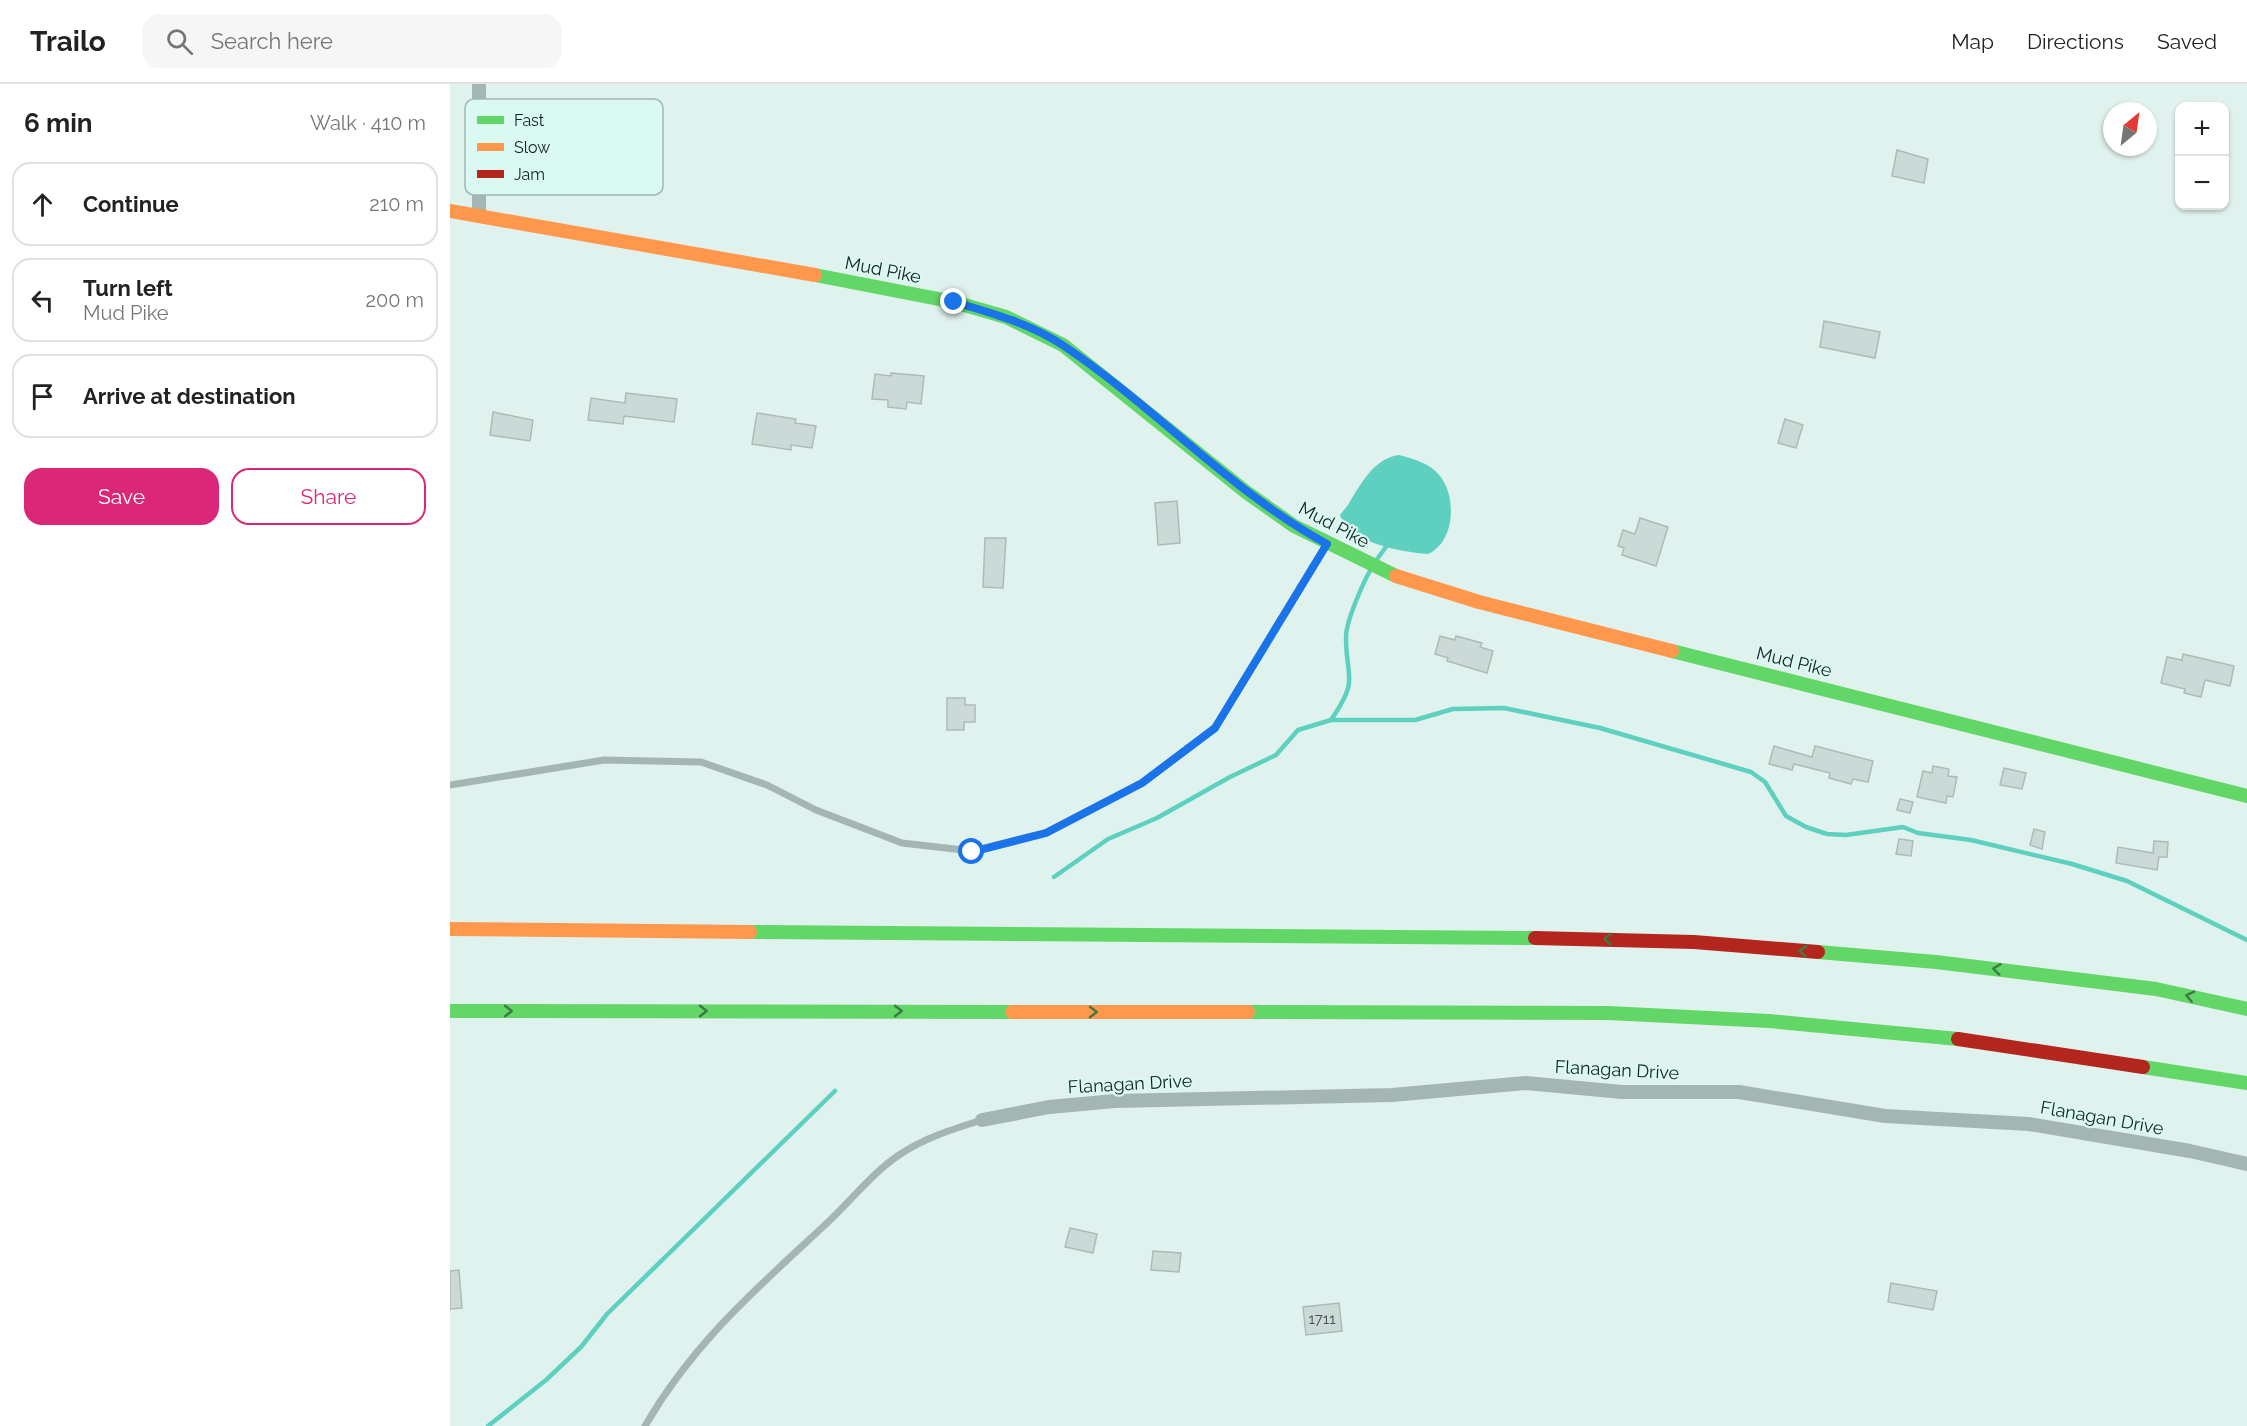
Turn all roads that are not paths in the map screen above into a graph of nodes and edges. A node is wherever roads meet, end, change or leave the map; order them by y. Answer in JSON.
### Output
{"nodes":[{"id":1,"x":479,"y":195,"type":"edge"},
{"id":2,"x":450,"y":211,"type":"edge"},
{"id":3,"x":479,"y":215,"type":"junction"},
{"id":4,"x":1327,"y":544,"type":"junction"},
{"id":5,"x":450,"y":784,"type":"edge"},
{"id":6,"x":2247,"y":796,"type":"edge"},
{"id":7,"x":450,"y":929,"type":"edge"},
{"id":8,"x":2247,"y":1009,"type":"edge"},
{"id":9,"x":450,"y":1011,"type":"edge"},
{"id":10,"x":2247,"y":1083,"type":"edge"},
{"id":11,"x":982,"y":1120,"type":"joint"},
{"id":12,"x":2247,"y":1164,"type":"edge"},
{"id":13,"x":645,"y":1426,"type":"edge"}],
"edges":[{"from":1,"to":3,"type":"street"},
{"from":2,"to":3,"type":"main road","name":"Mud Pike"},
{"from":3,"to":4,"type":"main road","name":"Mud Pike"},
{"from":4,"to":5,"type":"lane"},
{"from":4,"to":6,"type":"main road","name":"Mud Pike"},
{"from":8,"to":7,"type":"main road","one_way":true},
{"from":9,"to":10,"type":"main road","one_way":true},
{"from":11,"to":12,"type":"street","name":"Flanagan Drive"},
{"from":11,"to":13,"type":"lane"}]}
